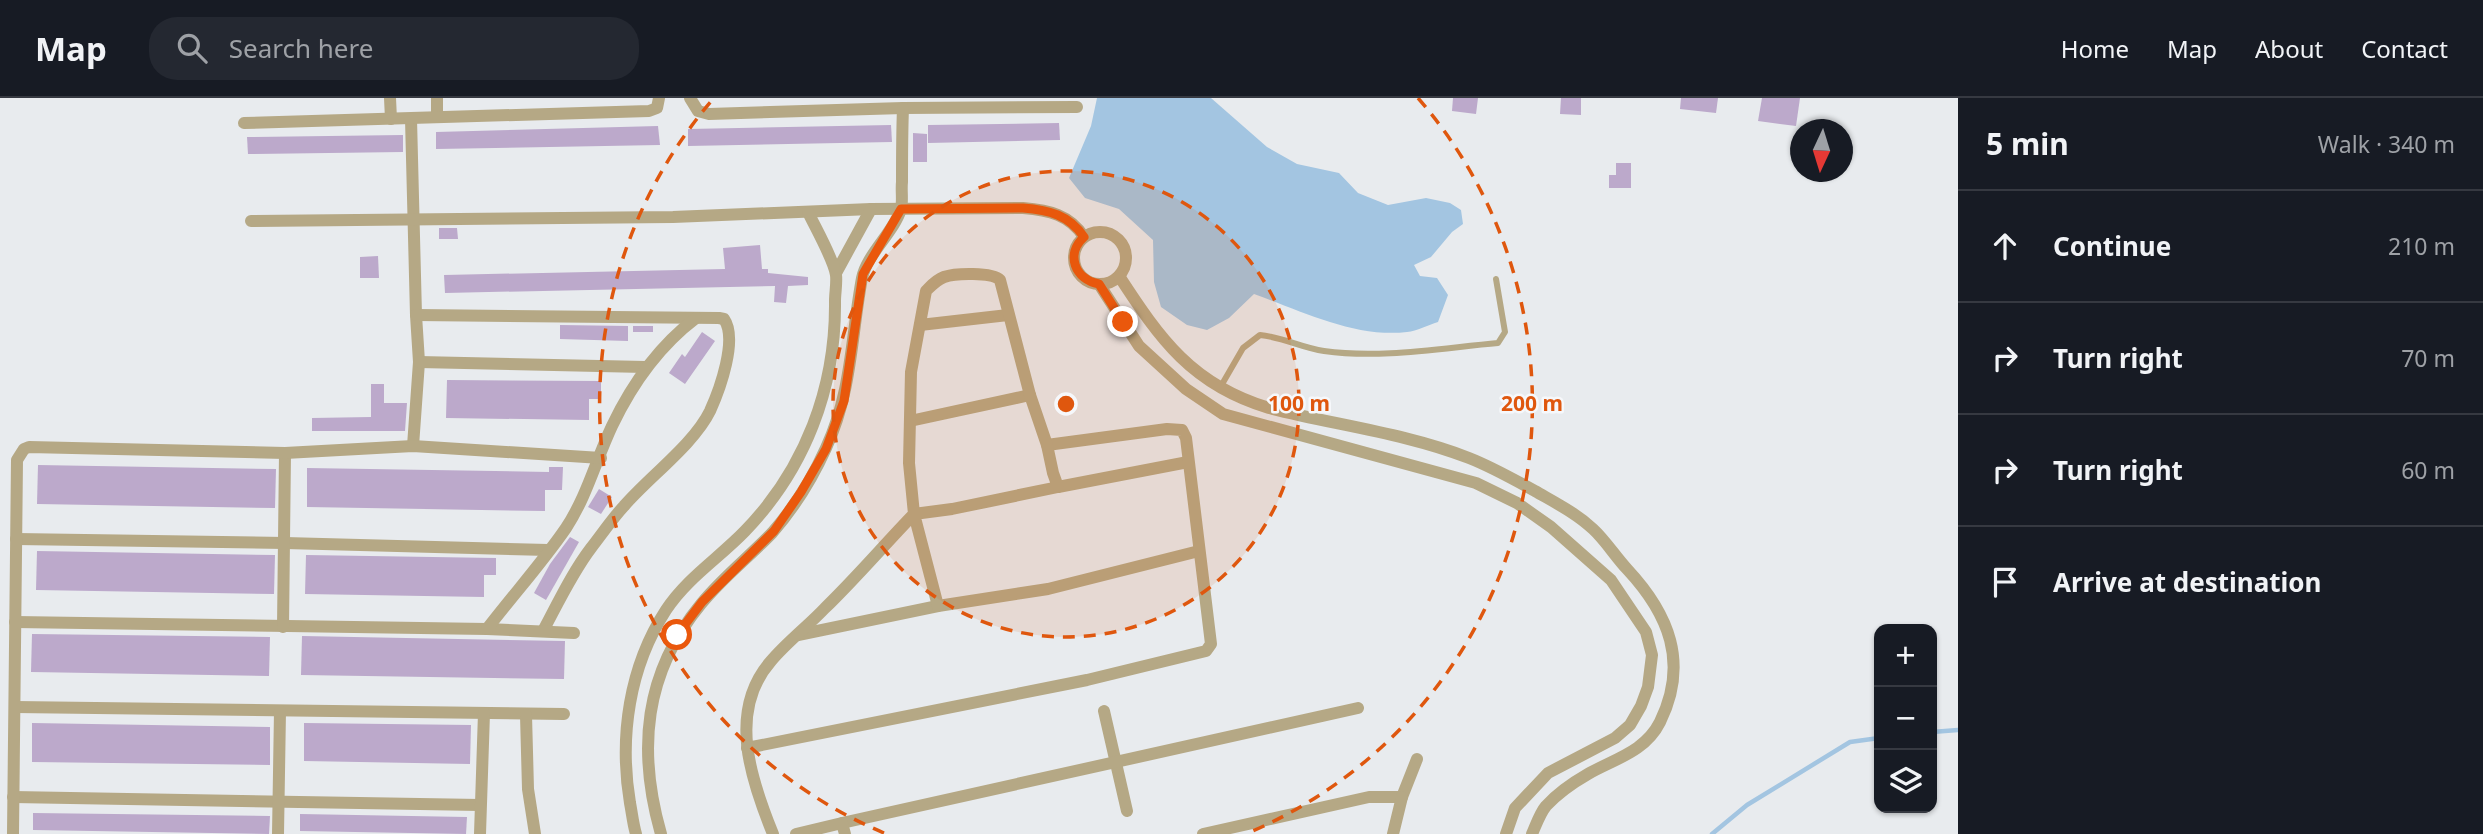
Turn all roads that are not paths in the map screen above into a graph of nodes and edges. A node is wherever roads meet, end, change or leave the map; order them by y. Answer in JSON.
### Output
{"nodes":[{"id":1,"x":390,"y":98,"type":"edge"},
{"id":2,"x":437,"y":98,"type":"edge"},
{"id":3,"x":659,"y":98,"type":"edge"},
{"id":4,"x":690,"y":98,"type":"edge"},
{"id":5,"x":933,"y":103,"type":"edge"},
{"id":6,"x":873,"y":104,"type":"edge"},
{"id":7,"x":1077,"y":107,"type":"dead end"},
{"id":8,"x":903,"y":108,"type":"junction"},
{"id":9,"x":437,"y":117,"type":"junction"},
{"id":10,"x":411,"y":119,"type":"junction"},
{"id":11,"x":391,"y":120,"type":"junction"},
{"id":12,"x":244,"y":123,"type":"dead end"},
{"id":13,"x":871,"y":209,"type":"junction"},
{"id":14,"x":901,"y":209,"type":"junction"},
{"id":15,"x":808,"y":212,"type":"junction"},
{"id":16,"x":251,"y":220,"type":"dead end"},
{"id":17,"x":414,"y":221,"type":"junction"},
{"id":18,"x":1084,"y":237,"type":"junction"},
{"id":19,"x":836,"y":273,"type":"junction"},
{"id":20,"x":1119,"y":275,"type":"junction"},
{"id":21,"x":1496,"y":279,"type":"dead end"},
{"id":22,"x":1099,"y":284,"type":"junction"},
{"id":23,"x":416,"y":315,"type":"junction"},
{"id":24,"x":1008,"y":315,"type":"junction"},
{"id":25,"x":696,"y":317,"type":"junction"},
{"id":26,"x":920,"y":325,"type":"junction"},
{"id":27,"x":419,"y":362,"type":"junction"},
{"id":28,"x":645,"y":367,"type":"junction"},
{"id":29,"x":1220,"y":388,"type":"junction"},
{"id":30,"x":1030,"y":395,"type":"junction"},
{"id":31,"x":910,"y":421,"type":"junction"},
{"id":32,"x":1047,"y":445,"type":"junction"},
{"id":33,"x":413,"y":446,"type":"junction"},
{"id":34,"x":285,"y":453,"type":"junction"},
{"id":35,"x":601,"y":458,"type":"junction"},
{"id":36,"x":1188,"y":462,"type":"junction"},
{"id":37,"x":1058,"y":486,"type":"junction"},
{"id":38,"x":914,"y":514,"type":"junction"},
{"id":39,"x":16,"y":540,"type":"junction"},
{"id":40,"x":285,"y":542,"type":"junction"},
{"id":41,"x":548,"y":550,"type":"junction"},
{"id":42,"x":1199,"y":551,"type":"junction"},
{"id":43,"x":938,"y":606,"type":"junction"},
{"id":44,"x":15,"y":622,"type":"junction"},
{"id":45,"x":283,"y":626,"type":"junction"},
{"id":46,"x":487,"y":629,"type":"junction"},
{"id":47,"x":543,"y":631,"type":"junction"},
{"id":48,"x":574,"y":633,"type":"dead end"},
{"id":49,"x":797,"y":636,"type":"junction"},
{"id":50,"x":15,"y":707,"type":"junction"},
{"id":51,"x":1358,"y":708,"type":"dead end"},
{"id":52,"x":280,"y":711,"type":"junction"},
{"id":53,"x":1104,"y":711,"type":"dead end"},
{"id":54,"x":484,"y":713,"type":"junction"},
{"id":55,"x":564,"y":714,"type":"dead end"},
{"id":56,"x":526,"y":715,"type":"junction"},
{"id":57,"x":747,"y":748,"type":"junction"},
{"id":58,"x":1417,"y":759,"type":"dead end"},
{"id":59,"x":1117,"y":762,"type":"junction"},
{"id":60,"x":13,"y":797,"type":"junction"},
{"id":61,"x":1402,"y":797,"type":"junction"},
{"id":62,"x":278,"y":800,"type":"junction"},
{"id":63,"x":480,"y":804,"type":"junction"},
{"id":64,"x":1127,"y":811,"type":"dead end"},
{"id":65,"x":844,"y":828,"type":"edge"},
{"id":66,"x":13,"y":834,"type":"edge"},
{"id":67,"x":278,"y":834,"type":"edge"},
{"id":68,"x":480,"y":834,"type":"edge"},
{"id":69,"x":535,"y":834,"type":"edge"},
{"id":70,"x":636,"y":834,"type":"edge"},
{"id":71,"x":661,"y":834,"type":"edge"},
{"id":72,"x":773,"y":834,"type":"edge"},
{"id":73,"x":796,"y":834,"type":"edge"},
{"id":74,"x":1203,"y":834,"type":"edge"},
{"id":75,"x":1394,"y":834,"type":"edge"},
{"id":76,"x":1506,"y":834,"type":"edge"},
{"id":77,"x":1532,"y":834,"type":"edge"}],
"edges":[{"from":1,"to":11,"type":"street"},
{"from":2,"to":9,"type":"street"},
{"from":3,"to":9,"type":"street"},
{"from":4,"to":6,"type":"street"},
{"from":5,"to":7,"type":"street"},
{"from":5,"to":8,"type":"street"},
{"from":6,"to":8,"type":"street"},
{"from":8,"to":14,"type":"street"},
{"from":9,"to":10,"type":"street"},
{"from":10,"to":11,"type":"street"},
{"from":10,"to":17,"type":"street"},
{"from":11,"to":12,"type":"street"},
{"from":13,"to":14,"type":"street"},
{"from":13,"to":15,"type":"street"},
{"from":13,"to":19,"type":"street"},
{"from":14,"to":18,"type":"street"},
{"from":14,"to":71,"type":"street"},
{"from":15,"to":17,"type":"street"},
{"from":15,"to":19,"type":"street"},
{"from":16,"to":17,"type":"street"},
{"from":17,"to":23,"type":"street"},
{"from":18,"to":20,"type":"street"},
{"from":18,"to":22,"type":"street"},
{"from":19,"to":70,"type":"street"},
{"from":20,"to":22,"type":"street"},
{"from":20,"to":29,"type":"street"},
{"from":21,"to":29,"type":"lane"},
{"from":22,"to":76,"type":"street"},
{"from":23,"to":25,"type":"street"},
{"from":23,"to":27,"type":"street"},
{"from":24,"to":26,"type":"street"},
{"from":24,"to":26,"type":"street"},
{"from":24,"to":30,"type":"street"},
{"from":25,"to":28,"type":"street"},
{"from":25,"to":47,"type":"street"},
{"from":26,"to":31,"type":"street"},
{"from":27,"to":28,"type":"street"},
{"from":27,"to":33,"type":"street"},
{"from":28,"to":35,"type":"street"},
{"from":29,"to":77,"type":"street"},
{"from":30,"to":31,"type":"street"},
{"from":30,"to":32,"type":"street"},
{"from":31,"to":38,"type":"street"},
{"from":32,"to":36,"type":"street"},
{"from":32,"to":37,"type":"street"},
{"from":33,"to":34,"type":"street"},
{"from":33,"to":35,"type":"street"},
{"from":34,"to":39,"type":"street"},
{"from":34,"to":40,"type":"street"},
{"from":35,"to":41,"type":"street"},
{"from":36,"to":37,"type":"street"},
{"from":36,"to":42,"type":"street"},
{"from":37,"to":38,"type":"street"},
{"from":38,"to":43,"type":"street"},
{"from":38,"to":49,"type":"street"},
{"from":39,"to":40,"type":"street"},
{"from":39,"to":44,"type":"street"},
{"from":40,"to":41,"type":"street"},
{"from":40,"to":45,"type":"street"},
{"from":41,"to":46,"type":"street"},
{"from":42,"to":43,"type":"street"},
{"from":42,"to":57,"type":"street"},
{"from":43,"to":49,"type":"street"},
{"from":44,"to":45,"type":"street"},
{"from":44,"to":50,"type":"street"},
{"from":45,"to":46,"type":"street"},
{"from":46,"to":47,"type":"street"},
{"from":47,"to":48,"type":"street"},
{"from":49,"to":57,"type":"street"},
{"from":50,"to":52,"type":"street"},
{"from":50,"to":60,"type":"street"},
{"from":51,"to":59,"type":"street"},
{"from":52,"to":54,"type":"street"},
{"from":52,"to":62,"type":"street"},
{"from":53,"to":59,"type":"street"},
{"from":54,"to":56,"type":"street"},
{"from":54,"to":63,"type":"street"},
{"from":55,"to":56,"type":"street"},
{"from":56,"to":69,"type":"street"},
{"from":57,"to":72,"type":"street"},
{"from":58,"to":61,"type":"street"},
{"from":59,"to":64,"type":"street"},
{"from":59,"to":65,"type":"street"},
{"from":60,"to":62,"type":"street"},
{"from":60,"to":66,"type":"street"},
{"from":61,"to":74,"type":"street"},
{"from":61,"to":75,"type":"street"},
{"from":62,"to":63,"type":"street"},
{"from":62,"to":67,"type":"street"},
{"from":63,"to":68,"type":"street"},
{"from":65,"to":73,"type":"street"}]}
